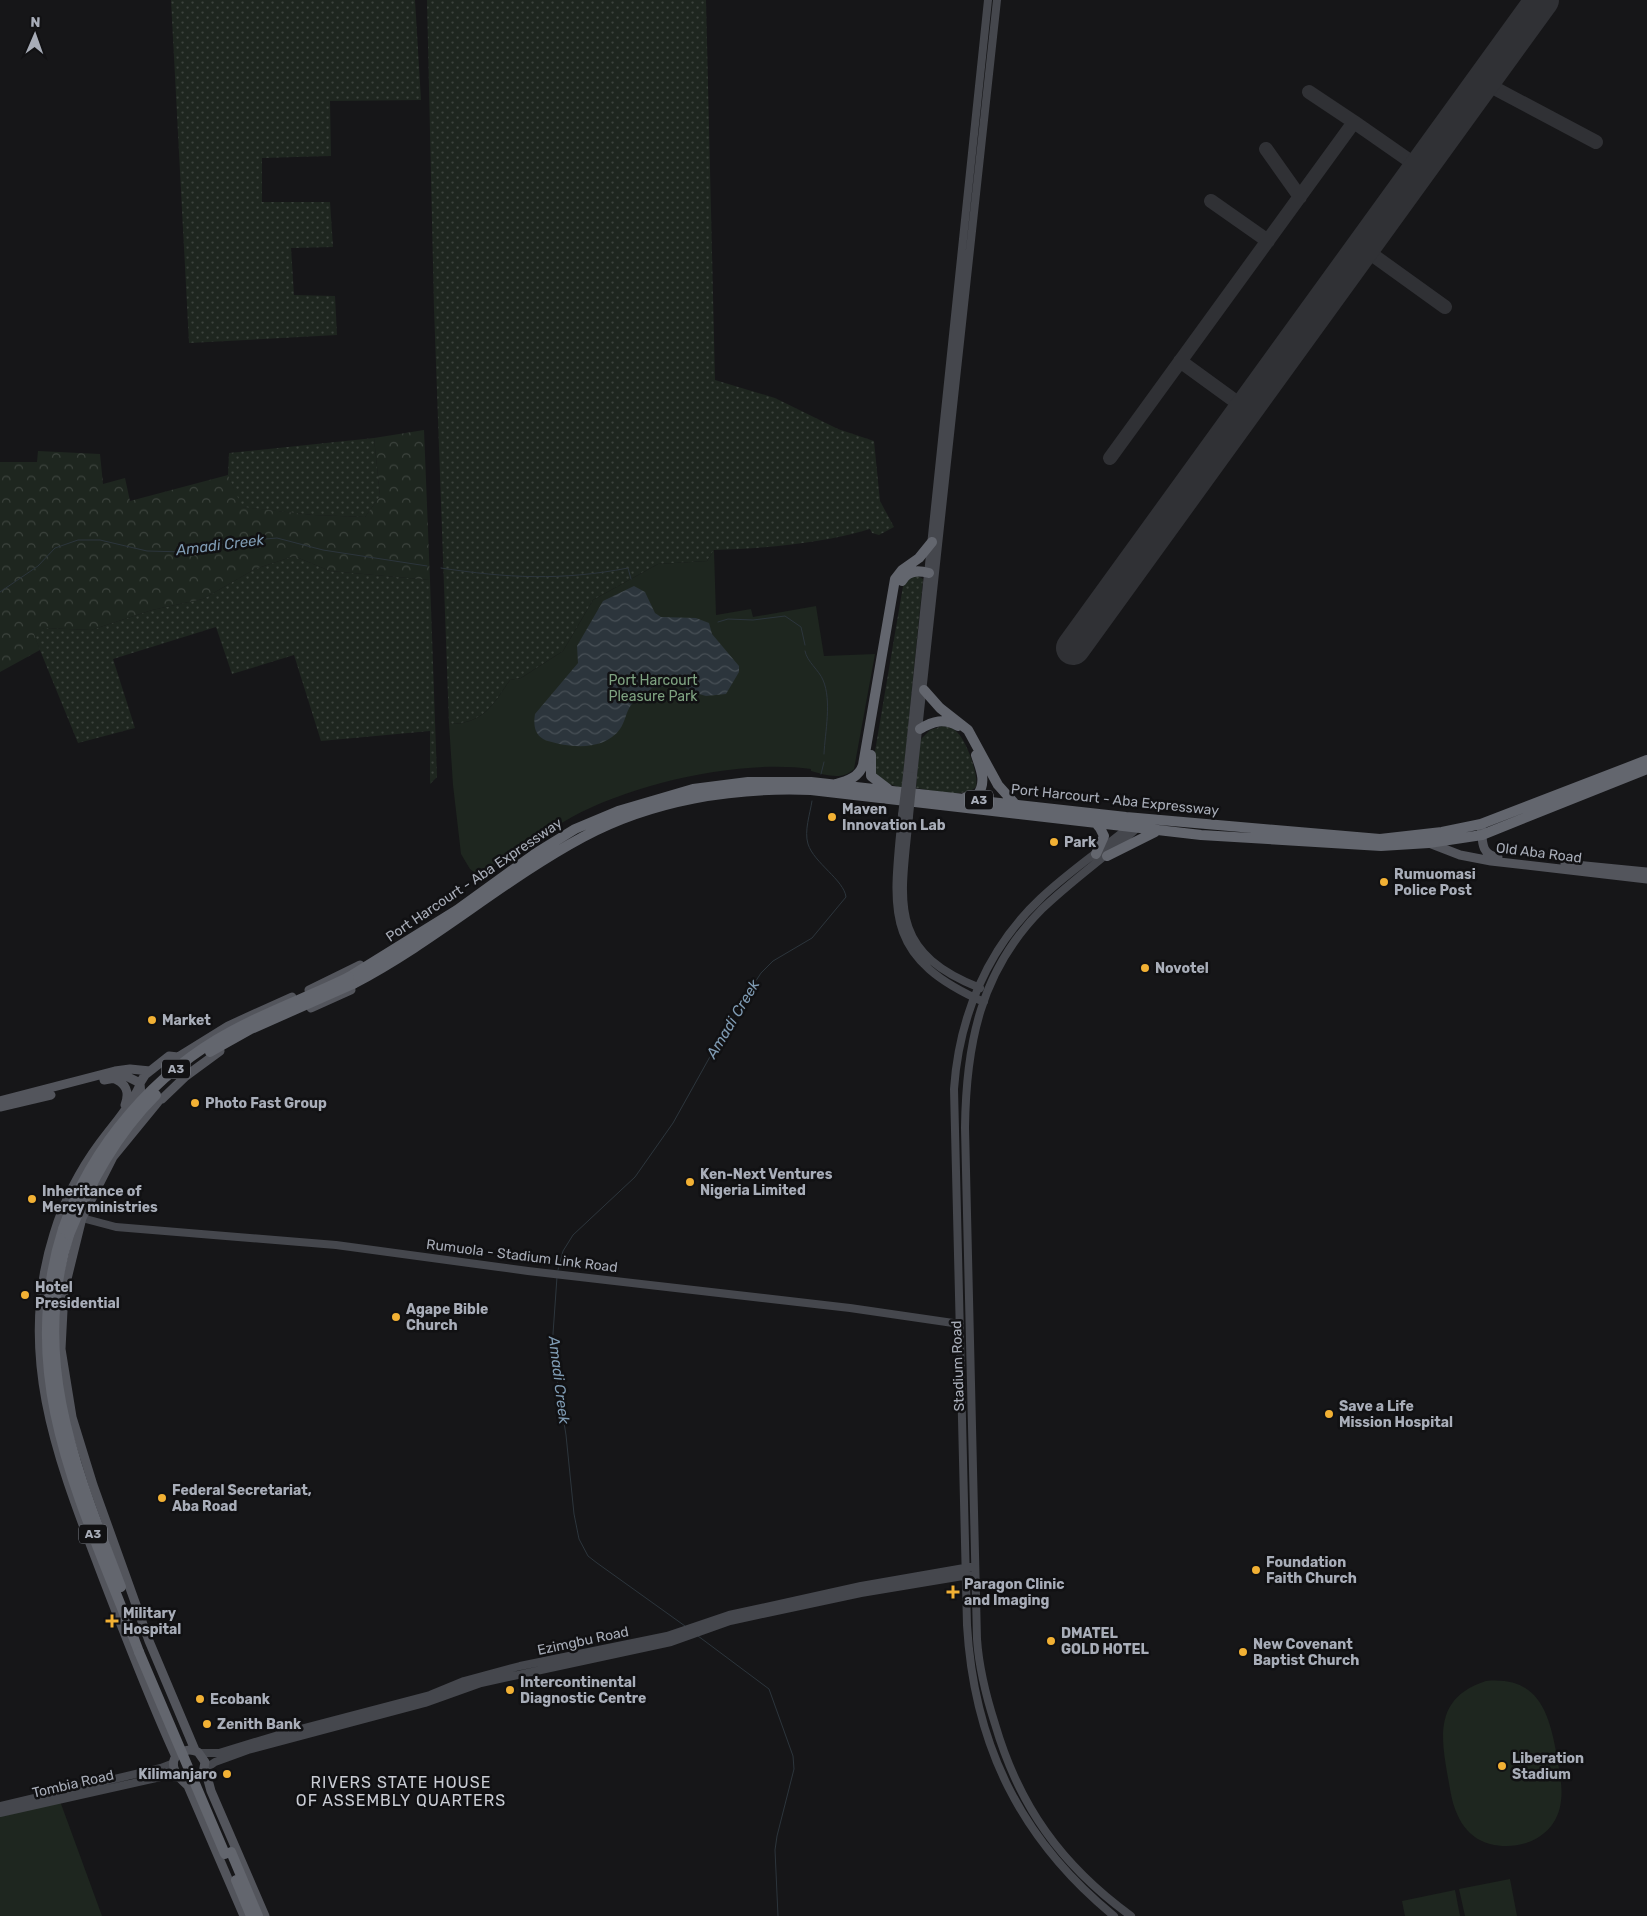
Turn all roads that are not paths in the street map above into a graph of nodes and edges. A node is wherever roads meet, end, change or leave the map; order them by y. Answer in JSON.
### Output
{"nodes":[{"id":1,"x":988,"y":0,"type":"edge"},
{"id":2,"x":997,"y":0,"type":"edge"},
{"id":3,"x":932,"y":542,"type":"junction"},
{"id":4,"x":928,"y":573,"type":"junction"},
{"id":5,"x":924,"y":690,"type":"junction"},
{"id":6,"x":920,"y":728,"type":"junction"},
{"id":7,"x":1647,"y":760,"type":"edge"},
{"id":8,"x":1647,"y":769,"type":"edge"},
{"id":9,"x":910,"y":776,"type":"junction"},
{"id":10,"x":831,"y":785,"type":"junction"},
{"id":11,"x":893,"y":792,"type":"junction"},
{"id":12,"x":963,"y":798,"type":"junction"},
{"id":13,"x":1015,"y":804,"type":"junction"},
{"id":14,"x":906,"y":815,"type":"junction"},
{"id":15,"x":1095,"y":822,"type":"junction"},
{"id":16,"x":1481,"y":824,"type":"junction"},
{"id":17,"x":1133,"y":828,"type":"junction"},
{"id":18,"x":1159,"y":830,"type":"junction"},
{"id":19,"x":1482,"y":835,"type":"junction"},
{"id":20,"x":1430,"y":843,"type":"junction"},
{"id":21,"x":1102,"y":855,"type":"junction"},
{"id":22,"x":1647,"y":872,"type":"edge"},
{"id":23,"x":1647,"y":880,"type":"edge"},
{"id":24,"x":411,"y":939,"type":"junction"},
{"id":25,"x":426,"y":941,"type":"junction"},
{"id":26,"x":351,"y":981,"type":"junction"},
{"id":27,"x":978,"y":987,"type":"junction"},
{"id":28,"x":988,"y":991,"type":"junction"},
{"id":29,"x":973,"y":997,"type":"junction"},
{"id":30,"x":984,"y":1002,"type":"junction"},
{"id":31,"x":178,"y":1057,"type":"junction"},
{"id":32,"x":150,"y":1070,"type":"junction"},
{"id":33,"x":186,"y":1076,"type":"junction"},
{"id":34,"x":113,"y":1078,"type":"junction"},
{"id":35,"x":139,"y":1085,"type":"junction"},
{"id":36,"x":0,"y":1101,"type":"edge"},
{"id":37,"x":158,"y":1102,"type":"junction"},
{"id":38,"x":0,"y":1107,"type":"edge"},
{"id":39,"x":121,"y":1113,"type":"junction"},
{"id":40,"x":82,"y":1218,"type":"junction"},
{"id":41,"x":70,"y":1233,"type":"junction"},
{"id":42,"x":42,"y":1288,"type":"junction"},
{"id":43,"x":960,"y":1324,"type":"junction"},
{"id":44,"x":46,"y":1344,"type":"junction"},
{"id":45,"x":965,"y":1571,"type":"junction"},
{"id":46,"x":975,"y":1571,"type":"junction"},
{"id":47,"x":684,"y":1634,"type":"junction"},
{"id":48,"x":142,"y":1651,"type":"junction"},
{"id":49,"x":198,"y":1752,"type":"junction"},
{"id":50,"x":175,"y":1760,"type":"junction"},
{"id":51,"x":205,"y":1769,"type":"junction"},
{"id":52,"x":181,"y":1778,"type":"junction"},
{"id":53,"x":0,"y":1806,"type":"edge"},
{"id":54,"x":0,"y":1813,"type":"edge"},
{"id":55,"x":228,"y":1853,"type":"junction"},
{"id":56,"x":244,"y":1916,"type":"edge"},
{"id":57,"x":251,"y":1916,"type":"edge"},
{"id":58,"x":258,"y":1916,"type":"edge"},
{"id":59,"x":265,"y":1916,"type":"edge"},
{"id":60,"x":1114,"y":1916,"type":"edge"},
{"id":61,"x":1131,"y":1916,"type":"edge"}],
"edges":[{"from":1,"to":3,"type":"main road"},
{"from":2,"to":5,"type":"main road"},
{"from":3,"to":4,"type":"main road"},
{"from":3,"to":10,"type":"highway"},
{"from":4,"to":9,"type":"main road"},
{"from":4,"to":11,"type":"highway"},
{"from":5,"to":6,"type":"main road"},
{"from":5,"to":13,"type":"highway"},
{"from":6,"to":9,"type":"main road"},
{"from":6,"to":12,"type":"highway"},
{"from":7,"to":16,"type":"highway","name":"Port Harcourt - Aba Expressway","number":"A3"},
{"from":8,"to":19,"type":"highway","name":"Port Harcourt - Aba Expressway","number":"A3"},
{"from":9,"to":14,"type":"main road","bridge":true},
{"from":10,"to":11,"type":"highway","name":"Port Harcourt - Aba Expressway","number":"A3"},
{"from":10,"to":24,"type":"highway","name":"Port Harcourt - Aba Expressway","number":"A3"},
{"from":11,"to":12,"type":"highway","name":"Port Harcourt - Aba Expressway","number":"A3"},
{"from":12,"to":13,"type":"highway","name":"Port Harcourt - Aba Expressway","number":"A3"},
{"from":13,"to":16,"type":"highway","name":"Port Harcourt - Aba Expressway","number":"A3"},
{"from":14,"to":27,"type":"main road"},
{"from":14,"to":29,"type":"main road"},
{"from":15,"to":17,"type":"highway","name":"Port Harcourt - Aba Expressway","number":"A3"},
{"from":15,"to":21,"type":"highway"},
{"from":15,"to":25,"type":"highway","name":"Port Harcourt - Aba Expressway","number":"A3"},
{"from":16,"to":19,"type":"main road","name":"Old Aba Road"},
{"from":17,"to":18,"type":"highway","name":"Port Harcourt - Aba Expressway","number":"A3"},
{"from":17,"to":21,"type":"main road","name":"Stadium Road"},
{"from":18,"to":20,"type":"highway","name":"Port Harcourt - Aba Expressway","number":"A3"},
{"from":18,"to":21,"type":"highway"},
{"from":19,"to":20,"type":"highway","name":"Port Harcourt - Aba Expressway","number":"A3"},
{"from":19,"to":22,"type":"main road","name":"Old Aba Road"},
{"from":20,"to":23,"type":"main road","name":"Old Aba Road"},
{"from":21,"to":27,"type":"main road","name":"Stadium Road"},
{"from":21,"to":28,"type":"main road","name":"Stadium Road"},
{"from":24,"to":26,"type":"highway","name":"Port Harcourt - Aba Expressway","number":"A3"},
{"from":24,"to":31,"type":"main road"},
{"from":25,"to":26,"type":"highway","name":"Port Harcourt - Aba Expressway","number":"A3"},
{"from":25,"to":33,"type":"main road"},
{"from":26,"to":41,"type":"highway","number":"A3","bridge":true},
{"from":27,"to":28,"type":"main road"},
{"from":27,"to":29,"type":"main road","name":"Stadium Road"},
{"from":28,"to":30,"type":"main road","name":"Stadium Road"},
{"from":29,"to":30,"type":"main road"},
{"from":29,"to":43,"type":"main road","name":"Stadium Road"},
{"from":30,"to":46,"type":"main road","name":"Stadium Road"},
{"from":31,"to":32,"type":"main road"},
{"from":31,"to":33,"type":"main road"},
{"from":32,"to":35,"type":"main road"},
{"from":32,"to":36,"type":"main road"},
{"from":33,"to":37,"type":"main road"},
{"from":34,"to":35,"type":"main road"},
{"from":34,"to":38,"type":"main road"},
{"from":34,"to":39,"type":"main road"},
{"from":35,"to":37,"type":"main road"},
{"from":35,"to":39,"type":"main road"},
{"from":37,"to":40,"type":"main road"},
{"from":39,"to":42,"type":"main road"},
{"from":40,"to":41,"type":"main road"},
{"from":40,"to":43,"type":"main road","name":"Rumuola - Stadium Link Road"},
{"from":41,"to":44,"type":"highway","number":"A3"},
{"from":41,"to":48,"type":"highway","number":"A3"},
{"from":41,"to":49,"type":"main road"},
{"from":42,"to":44,"type":"highway"},
{"from":42,"to":50,"type":"main road"},
{"from":43,"to":45,"type":"main road","name":"Stadium Road"},
{"from":44,"to":48,"type":"highway","number":"A3"},
{"from":45,"to":46,"type":"main road","name":"Ezimgbu Road"},
{"from":45,"to":47,"type":"main road","name":"Ezimgbu Road"},
{"from":45,"to":60,"type":"main road","name":"Stadium Road"},
{"from":46,"to":61,"type":"main road","name":"Stadium Road"},
{"from":47,"to":49,"type":"main road","name":"Ezimgbu Road"},
{"from":47,"to":51,"type":"main road","name":"Ezimgbu Road"},
{"from":48,"to":55,"type":"highway","number":"A3","bridge":true},
{"from":49,"to":50,"type":"main road"},
{"from":49,"to":51,"type":"main road"},
{"from":50,"to":52,"type":"main road"},
{"from":50,"to":53,"type":"main road","name":"Tombia Road"},
{"from":51,"to":52,"type":"main road"},
{"from":51,"to":59,"type":"main road"},
{"from":52,"to":54,"type":"main road","name":"Tombia Road"},
{"from":52,"to":56,"type":"main road"},
{"from":55,"to":57,"type":"highway","number":"A3"},
{"from":55,"to":58,"type":"highway","number":"A3"}]}
